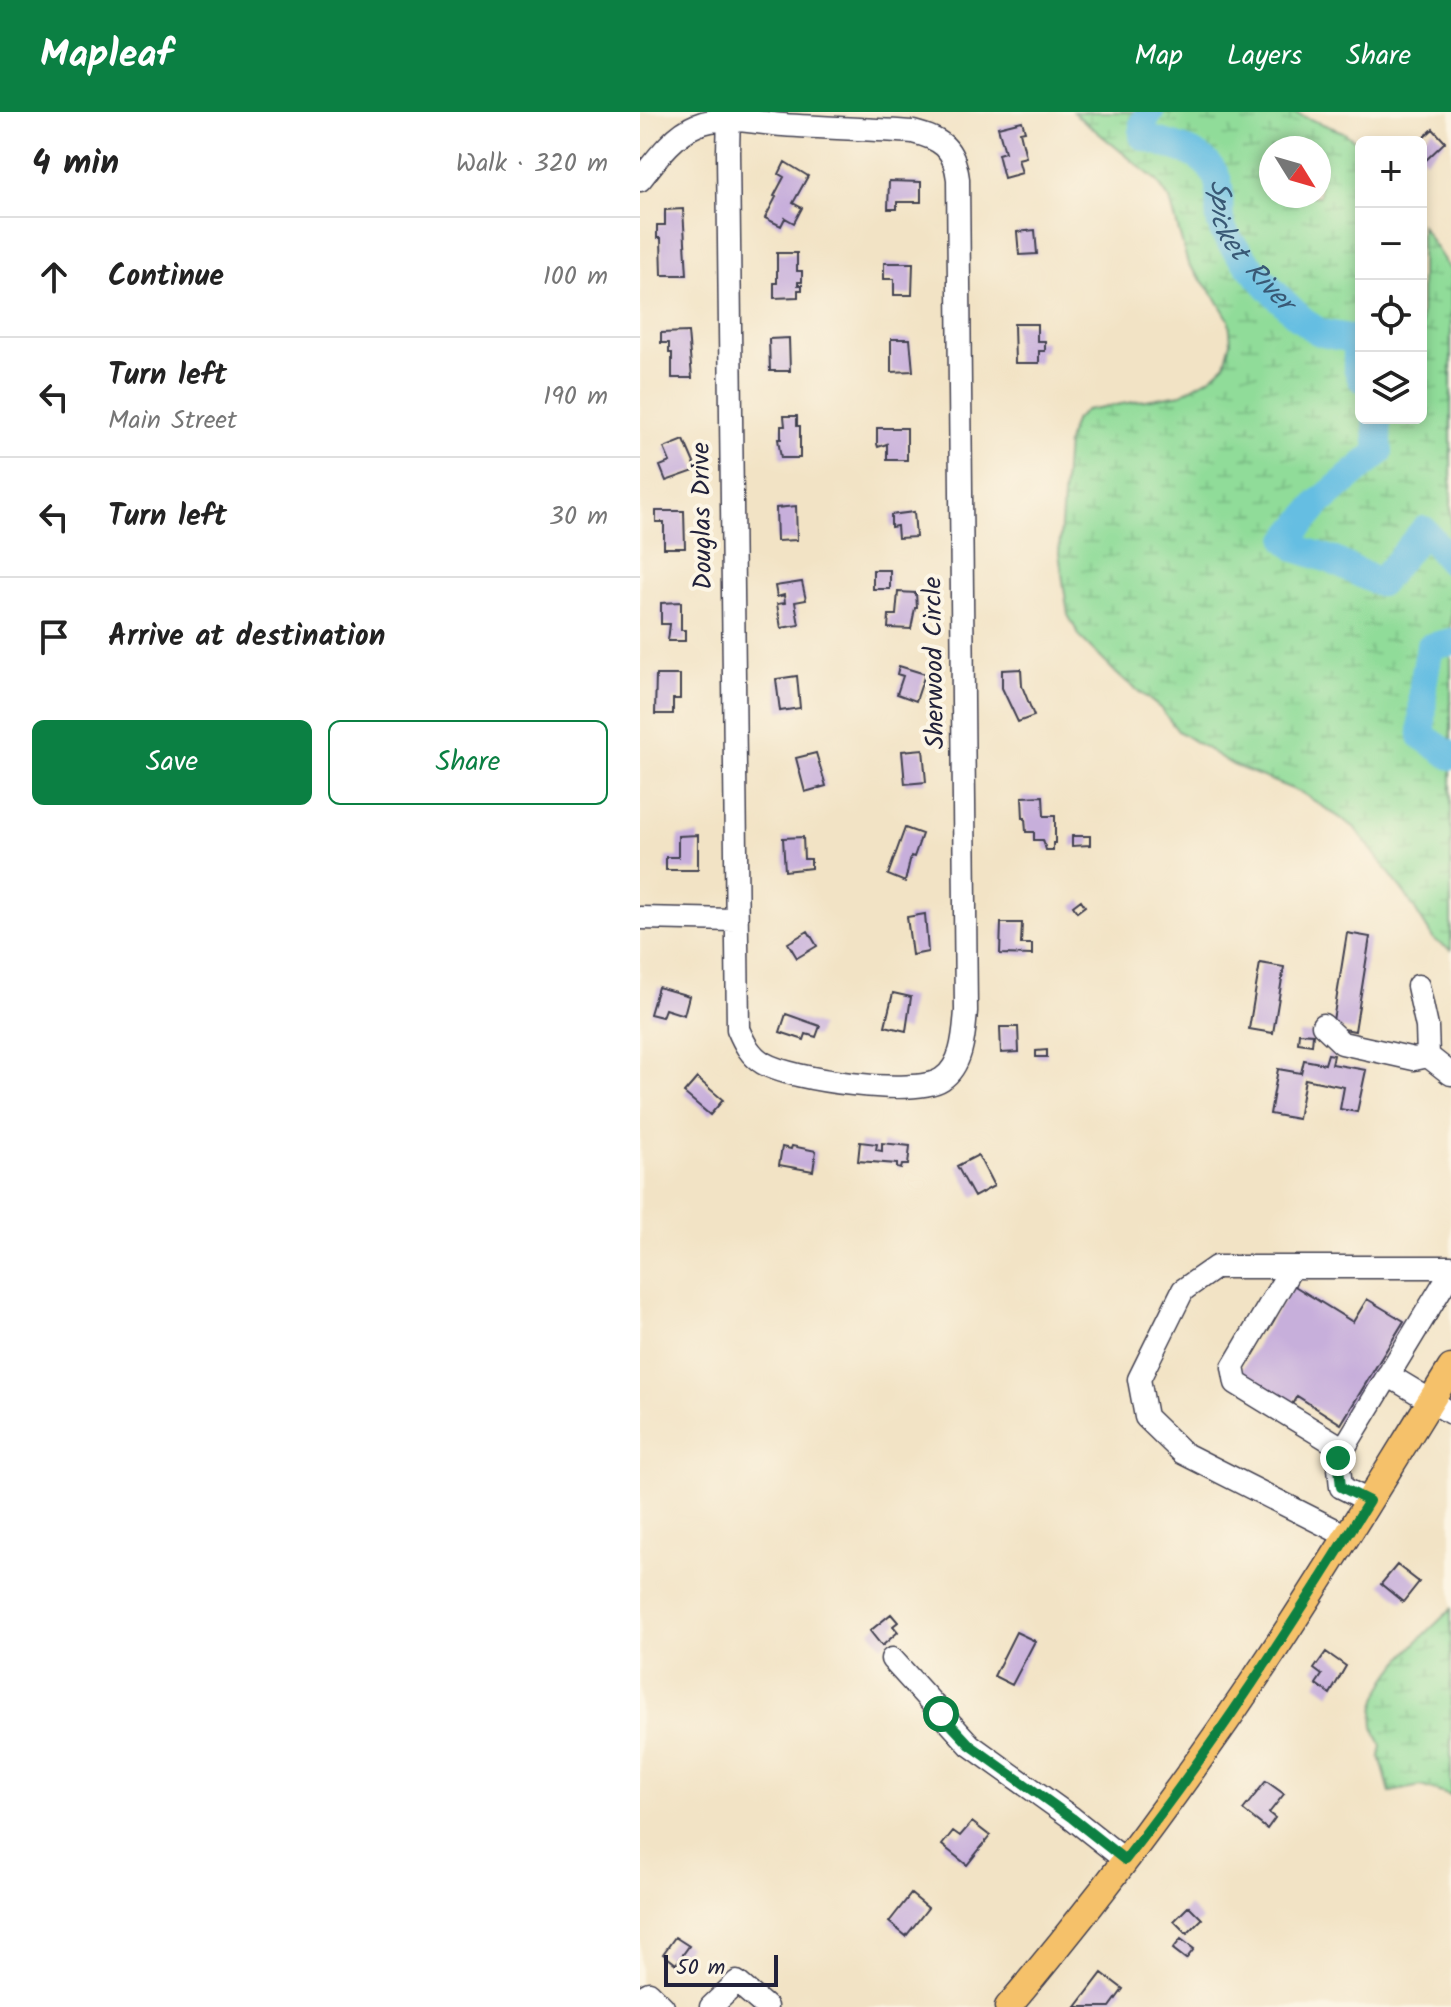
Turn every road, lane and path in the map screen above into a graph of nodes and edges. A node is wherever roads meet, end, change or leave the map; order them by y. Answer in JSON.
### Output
{"nodes":[{"id":1,"x":729,"y":116,"type":"edge"},
{"id":2,"x":640,"y":180,"type":"edge"},
{"id":3,"x":640,"y":918,"type":"edge"},
{"id":4,"x":735,"y":920,"type":"junction"},
{"id":5,"x":1418,"y":986,"type":"dead end"},
{"id":6,"x":1323,"y":1025,"type":"dead end"},
{"id":7,"x":1428,"y":1056,"type":"junction"},
{"id":8,"x":1451,"y":1074,"type":"edge"},
{"id":9,"x":1292,"y":1267,"type":"junction"},
{"id":10,"x":1451,"y":1269,"type":"edge"},
{"id":11,"x":1451,"y":1368,"type":"edge"},
{"id":12,"x":1388,"y":1375,"type":"junction"},
{"id":13,"x":1441,"y":1406,"type":"edge"},
{"id":14,"x":1344,"y":1449,"type":"junction"},
{"id":15,"x":1369,"y":1501,"type":"junction"},
{"id":16,"x":1347,"y":1536,"type":"junction"},
{"id":17,"x":892,"y":1659,"type":"dead end"},
{"id":18,"x":1125,"y":1860,"type":"junction"},
{"id":19,"x":640,"y":1998,"type":"edge"},
{"id":20,"x":663,"y":2007,"type":"edge"},
{"id":21,"x":711,"y":2007,"type":"edge"},
{"id":22,"x":766,"y":2007,"type":"edge"},
{"id":23,"x":1008,"y":2007,"type":"edge"}],
"edges":[{"from":1,"to":2,"type":"street","name":"Sherwood Circle"},
{"from":1,"to":4,"type":"street","name":"Douglas Drive"},
{"from":1,"to":4,"type":"street","name":"Sherwood Circle"},
{"from":3,"to":4,"type":"street"},
{"from":5,"to":7,"type":"street"},
{"from":6,"to":7,"type":"street"},
{"from":7,"to":8,"type":"street"},
{"from":9,"to":10,"type":"street"},
{"from":9,"to":14,"type":"street"},
{"from":9,"to":16,"type":"street"},
{"from":10,"to":12,"type":"street"},
{"from":11,"to":13,"type":"main road"},
{"from":12,"to":13,"type":"street"},
{"from":12,"to":14,"type":"street"},
{"from":13,"to":15,"type":"main road"},
{"from":14,"to":15,"type":"street"},
{"from":15,"to":16,"type":"main road"},
{"from":16,"to":18,"type":"main road"},
{"from":17,"to":18,"type":"street"},
{"from":18,"to":23,"type":"main road"},
{"from":19,"to":20,"type":"street"},
{"from":21,"to":22,"type":"street"}]}
